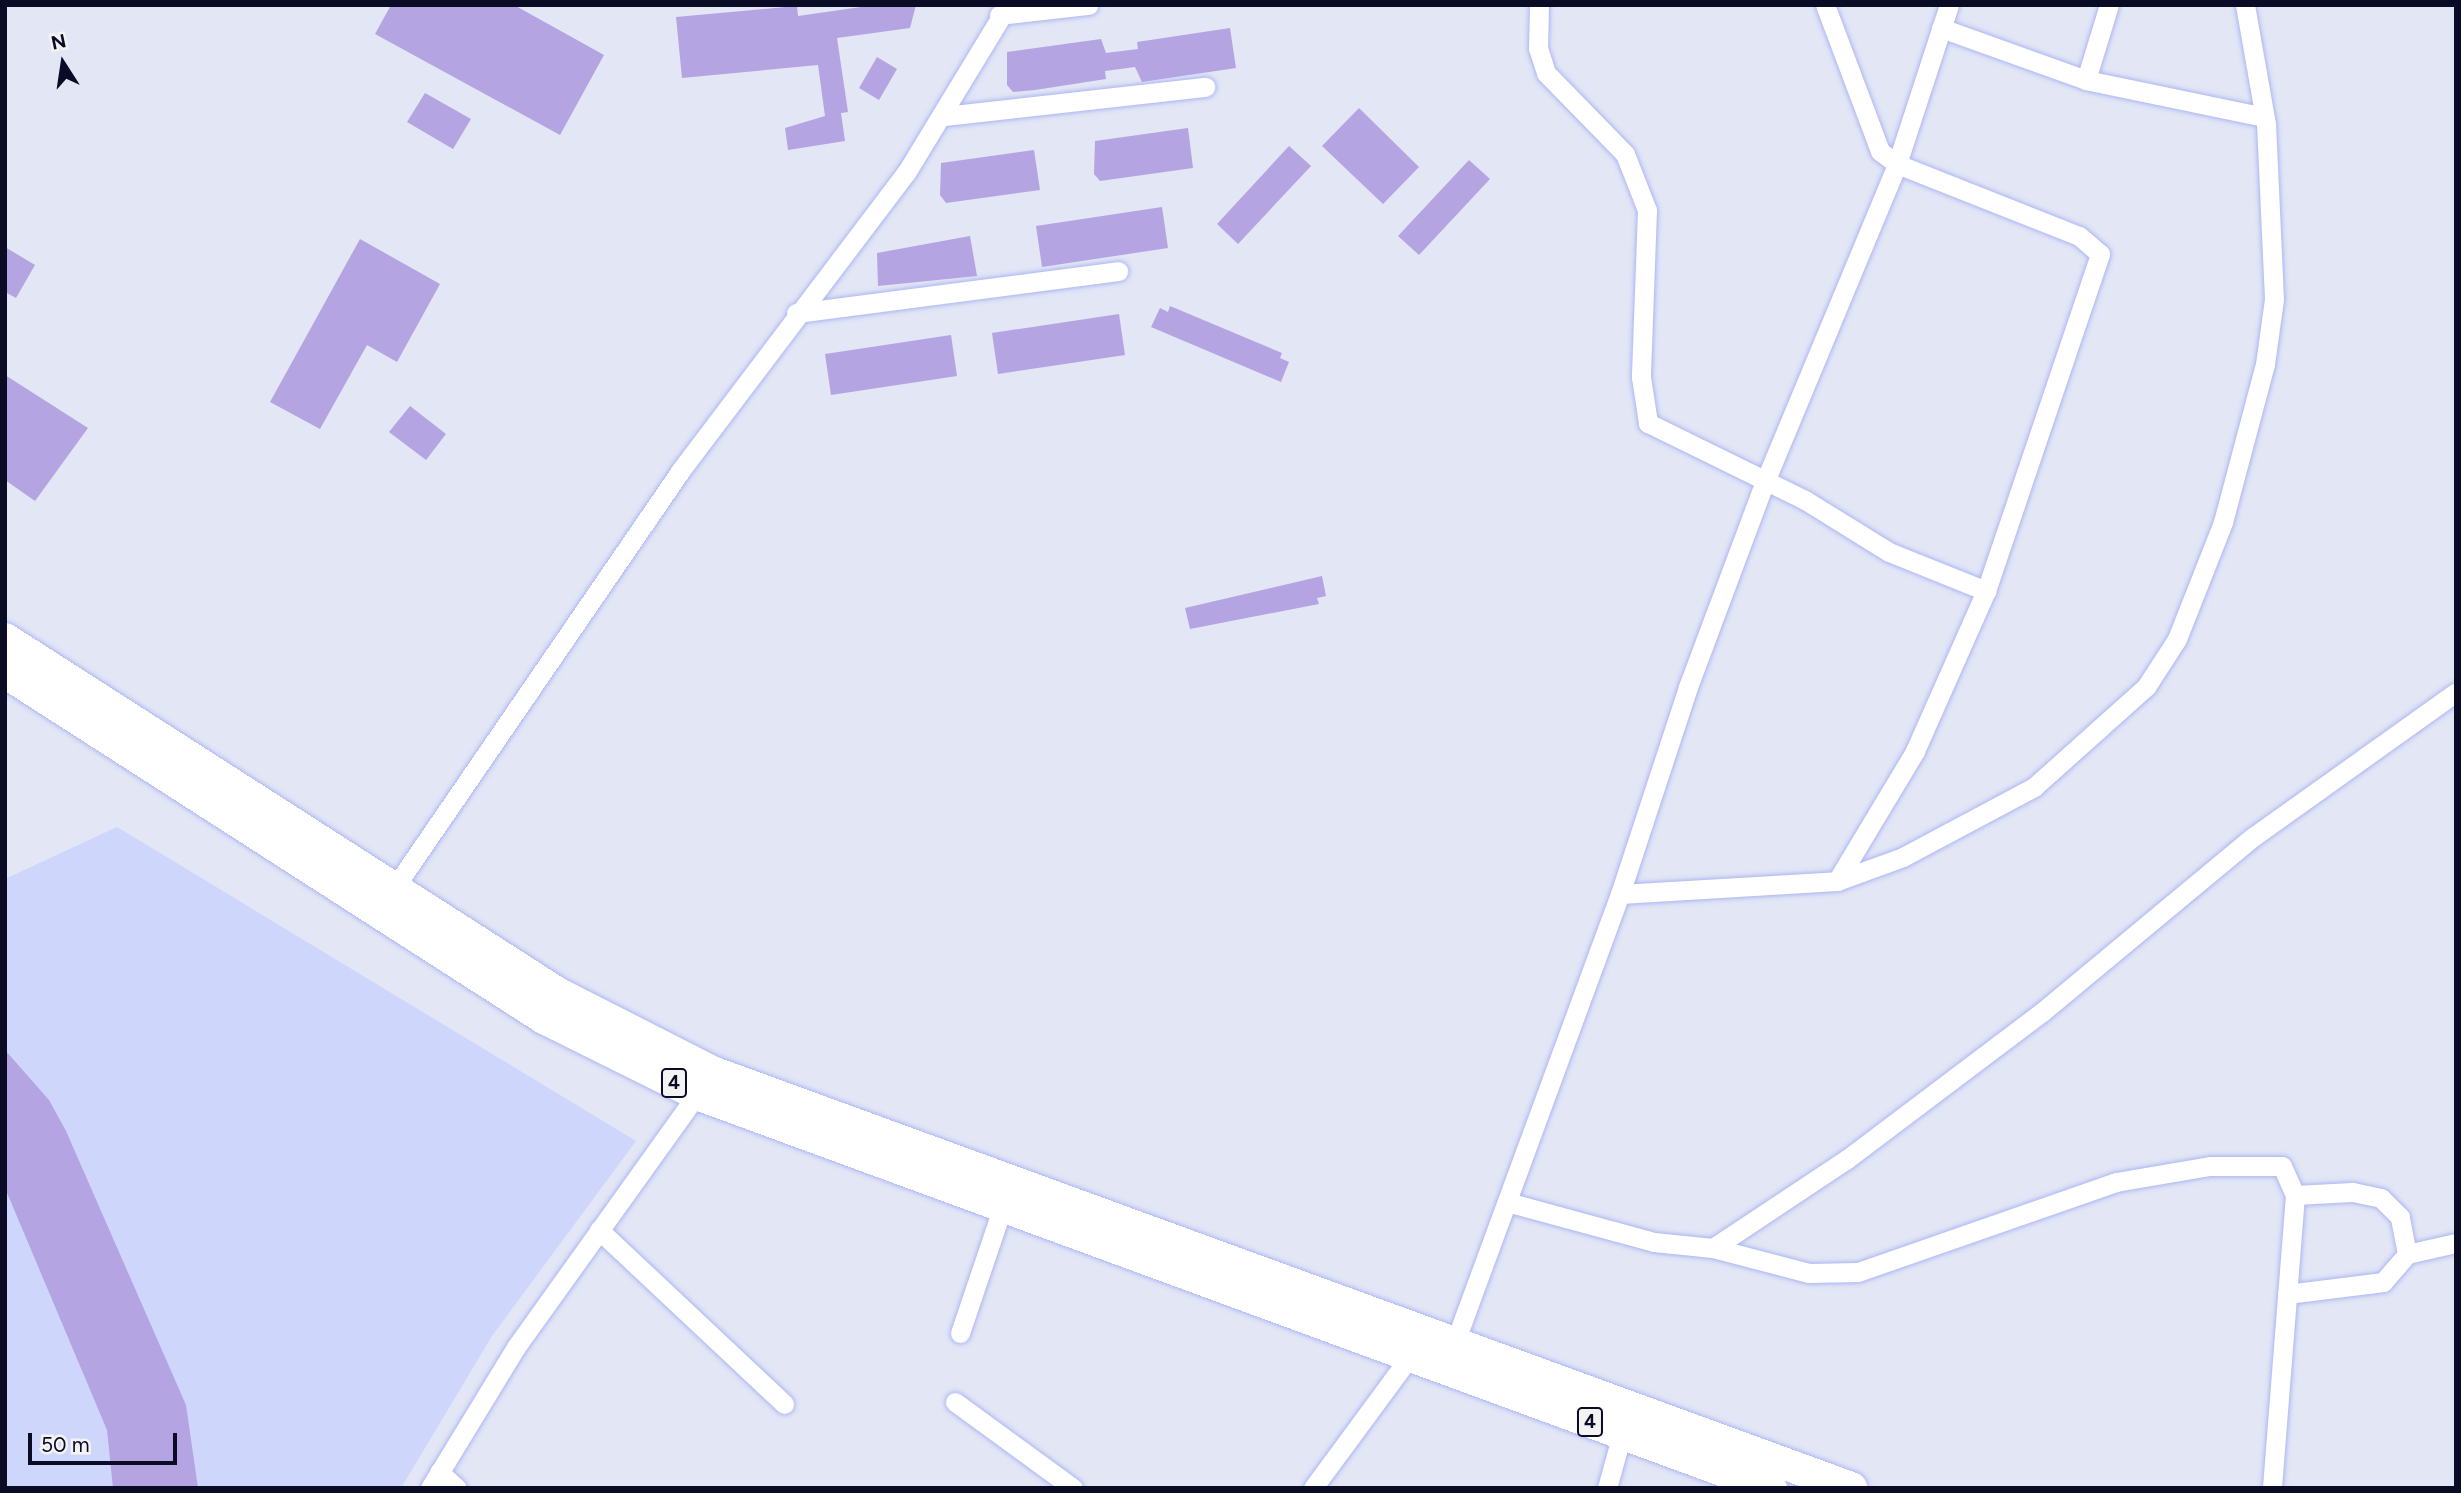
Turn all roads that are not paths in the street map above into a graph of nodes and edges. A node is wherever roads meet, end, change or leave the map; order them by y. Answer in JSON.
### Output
{"nodes":[{"id":1,"x":1088,"y":5,"type":"edge"},
{"id":2,"x":1539,"y":5,"type":"edge"},
{"id":3,"x":1825,"y":5,"type":"edge"},
{"id":4,"x":1949,"y":5,"type":"edge"},
{"id":5,"x":2109,"y":5,"type":"edge"},
{"id":6,"x":2245,"y":5,"type":"edge"},
{"id":7,"x":1004,"y":10,"type":"edge"},
{"id":8,"x":1941,"y":28,"type":"junction"},
{"id":9,"x":2086,"y":80,"type":"junction"},
{"id":10,"x":1205,"y":87,"type":"dead end"},
{"id":11,"x":945,"y":116,"type":"junction"},
{"id":12,"x":2264,"y":117,"type":"junction"},
{"id":13,"x":1897,"y":164,"type":"junction"},
{"id":14,"x":1118,"y":271,"type":"dead end"},
{"id":15,"x":796,"y":313,"type":"junction"},
{"id":16,"x":1763,"y":484,"type":"junction"},
{"id":17,"x":1986,"y":591,"type":"junction"},
{"id":18,"x":5,"y":639,"type":"edge"},
{"id":19,"x":5,"y":672,"type":"edge"},
{"id":20,"x":2454,"y":692,"type":"edge"},
{"id":21,"x":1836,"y":881,"type":"junction"},
{"id":22,"x":1620,"y":894,"type":"junction"},
{"id":23,"x":385,"y":900,"type":"junction"},
{"id":24,"x":697,"y":1094,"type":"junction"},
{"id":25,"x":2295,"y":1195,"type":"junction"},
{"id":26,"x":1507,"y":1202,"type":"junction"},
{"id":27,"x":1003,"y":1206,"type":"junction"},
{"id":28,"x":599,"y":1230,"type":"junction"},
{"id":29,"x":2456,"y":1243,"type":"edge"},
{"id":30,"x":1713,"y":1248,"type":"junction"},
{"id":31,"x":2407,"y":1254,"type":"junction"},
{"id":32,"x":2287,"y":1294,"type":"junction"},
{"id":33,"x":960,"y":1333,"type":"dead end"},
{"id":34,"x":1409,"y":1358,"type":"junction"},
{"id":35,"x":1450,"y":1358,"type":"junction"},
{"id":36,"x":955,"y":1402,"type":"dead end"},
{"id":37,"x":784,"y":1404,"type":"dead end"},
{"id":38,"x":1622,"y":1434,"type":"junction"},
{"id":39,"x":434,"y":1480,"type":"edge"},
{"id":40,"x":1607,"y":1487,"type":"edge"},
{"id":41,"x":457,"y":1488,"type":"edge"},
{"id":42,"x":1073,"y":1488,"type":"edge"},
{"id":43,"x":1313,"y":1488,"type":"edge"},
{"id":44,"x":1771,"y":1488,"type":"edge"},
{"id":45,"x":1851,"y":1488,"type":"edge"},
{"id":46,"x":2272,"y":1488,"type":"edge"}],
"edges":[{"from":1,"to":7,"type":"street"},
{"from":2,"to":16,"type":"street"},
{"from":3,"to":13,"type":"street"},
{"from":4,"to":8,"type":"street"},
{"from":5,"to":9,"type":"street"},
{"from":6,"to":12,"type":"street"},
{"from":7,"to":11,"type":"street"},
{"from":8,"to":9,"type":"street"},
{"from":8,"to":13,"type":"street"},
{"from":9,"to":12,"type":"street"},
{"from":10,"to":11,"type":"street"},
{"from":11,"to":15,"type":"street"},
{"from":12,"to":21,"type":"street"},
{"from":13,"to":16,"type":"street"},
{"from":13,"to":17,"type":"street"},
{"from":14,"to":15,"type":"street"},
{"from":15,"to":23,"type":"street"},
{"from":16,"to":17,"type":"street"},
{"from":16,"to":22,"type":"street"},
{"from":17,"to":21,"type":"street"},
{"from":18,"to":23,"type":"main road"},
{"from":19,"to":23,"type":"main road","number":"4"},
{"from":20,"to":30,"type":"street"},
{"from":21,"to":22,"type":"street"},
{"from":22,"to":26,"type":"street"},
{"from":23,"to":24,"type":"main road","number":"4"},
{"from":23,"to":35,"type":"main road"},
{"from":24,"to":27,"type":"main road","number":"4"},
{"from":24,"to":28,"type":"street"},
{"from":25,"to":30,"type":"street"},
{"from":25,"to":31,"type":"street"},
{"from":25,"to":32,"type":"street"},
{"from":26,"to":30,"type":"street"},
{"from":26,"to":35,"type":"street"},
{"from":27,"to":33,"type":"street"},
{"from":27,"to":34,"type":"main road","number":"4"},
{"from":28,"to":37,"type":"street"},
{"from":28,"to":39,"type":"street"},
{"from":29,"to":31,"type":"street"},
{"from":31,"to":32,"type":"street"},
{"from":32,"to":46,"type":"street"},
{"from":34,"to":35,"type":"main road","number":"4"},
{"from":34,"to":43,"type":"street"},
{"from":35,"to":38,"type":"main road","number":"4"},
{"from":35,"to":45,"type":"main road"},
{"from":36,"to":42,"type":"street"},
{"from":38,"to":40,"type":"street"},
{"from":38,"to":44,"type":"main road","number":"4"},
{"from":39,"to":41,"type":"street"}]}
